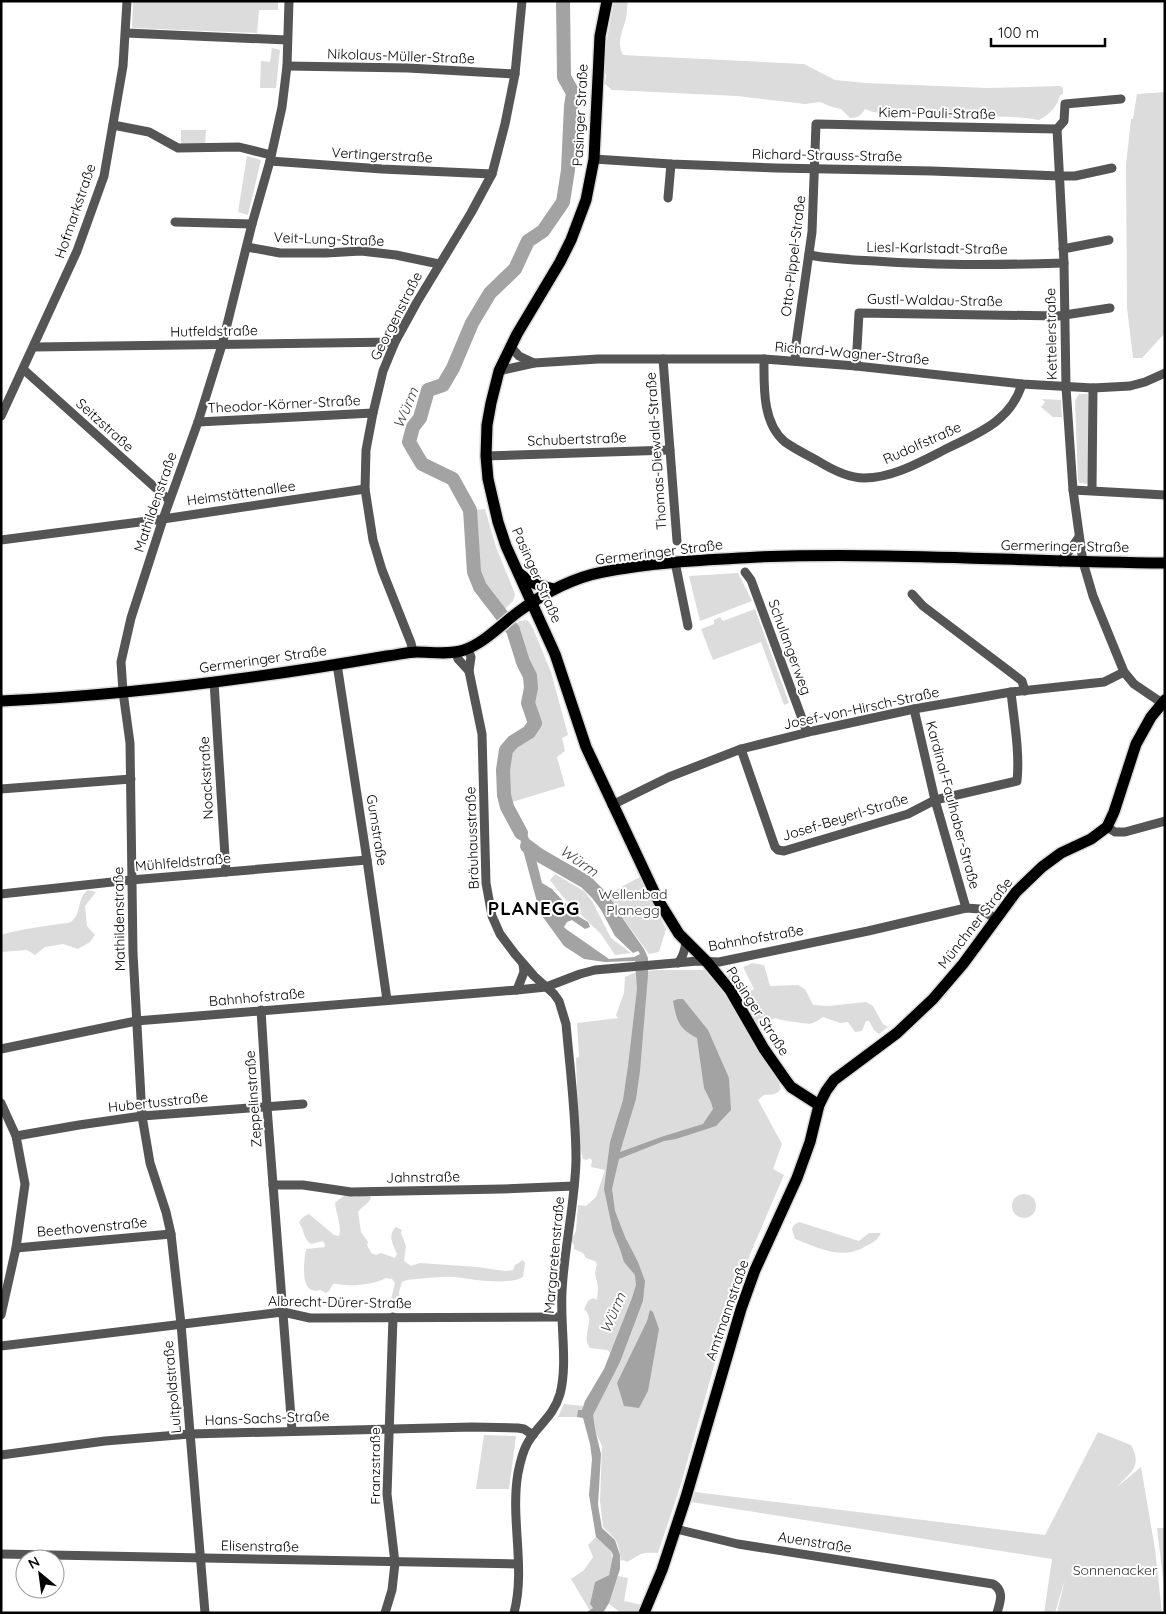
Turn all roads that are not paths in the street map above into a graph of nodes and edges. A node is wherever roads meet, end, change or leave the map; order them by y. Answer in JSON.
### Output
{"nodes":[{"id":1,"x":127,"y":1,"type":"edge"},
{"id":2,"x":289,"y":1,"type":"edge"},
{"id":3,"x":522,"y":1,"type":"edge"},
{"id":4,"x":607,"y":1,"type":"edge"},
{"id":5,"x":126,"y":32,"type":"junction"},
{"id":6,"x":288,"y":40,"type":"junction"},
{"id":7,"x":286,"y":66,"type":"junction"},
{"id":8,"x":515,"y":74,"type":"junction"},
{"id":9,"x":1121,"y":99,"type":"dead end"},
{"id":10,"x":816,"y":124,"type":"joint"},
{"id":11,"x":113,"y":125,"type":"junction"},
{"id":12,"x":1057,"y":129,"type":"junction"},
{"id":13,"x":271,"y":158,"type":"junction"},
{"id":14,"x":594,"y":159,"type":"junction"},
{"id":15,"x":671,"y":164,"type":"junction"},
{"id":16,"x":1112,"y":168,"type":"dead end"},
{"id":17,"x":815,"y":169,"type":"junction"},
{"id":18,"x":492,"y":174,"type":"junction"},
{"id":19,"x":1060,"y":176,"type":"junction"},
{"id":20,"x":668,"y":198,"type":"dead end"},
{"id":21,"x":175,"y":222,"type":"dead end"},
{"id":22,"x":252,"y":224,"type":"junction"},
{"id":23,"x":1109,"y":240,"type":"dead end"},
{"id":24,"x":247,"y":247,"type":"junction"},
{"id":25,"x":1063,"y":249,"type":"junction"},
{"id":26,"x":809,"y":255,"type":"junction"},
{"id":27,"x":1064,"y":262,"type":"junction"},
{"id":28,"x":439,"y":264,"type":"junction"},
{"id":29,"x":1110,"y":308,"type":"dead end"},
{"id":30,"x":1064,"y":315,"type":"junction"},
{"id":31,"x":395,"y":342,"type":"junction"},
{"id":32,"x":222,"y":345,"type":"junction"},
{"id":33,"x":510,"y":346,"type":"junction"},
{"id":34,"x":34,"y":347,"type":"junction"},
{"id":35,"x":663,"y":359,"type":"junction"},
{"id":36,"x":764,"y":359,"type":"junction"},
{"id":37,"x":795,"y":361,"type":"junction"},
{"id":38,"x":534,"y":363,"type":"junction"},
{"id":39,"x":856,"y":366,"type":"junction"},
{"id":40,"x":23,"y":369,"type":"junction"},
{"id":41,"x":499,"y":371,"type":"junction"},
{"id":42,"x":1165,"y":373,"type":"edge"},
{"id":43,"x":1022,"y":384,"type":"junction"},
{"id":44,"x":1066,"y":387,"type":"junction"},
{"id":45,"x":1093,"y":388,"type":"junction"},
{"id":46,"x":4,"y":403,"type":"edge"},
{"id":47,"x":373,"y":413,"type":"junction"},
{"id":48,"x":1,"y":416,"type":"edge"},
{"id":49,"x":198,"y":422,"type":"junction"},
{"id":50,"x":670,"y":450,"type":"junction"},
{"id":51,"x":486,"y":456,"type":"junction"},
{"id":52,"x":365,"y":489,"type":"junction"},
{"id":53,"x":1073,"y":490,"type":"junction"},
{"id":54,"x":1092,"y":490,"type":"junction"},
{"id":55,"x":1165,"y":495,"type":"edge"},
{"id":56,"x":169,"y":500,"type":"junction"},
{"id":57,"x":163,"y":519,"type":"junction"},
{"id":58,"x":1079,"y":537,"type":"junction"},
{"id":59,"x":1,"y":540,"type":"edge"},
{"id":60,"x":676,"y":541,"type":"dead end"},
{"id":61,"x":675,"y":562,"type":"junction"},
{"id":62,"x":1060,"y":562,"type":"junction"},
{"id":63,"x":1083,"y":562,"type":"junction"},
{"id":64,"x":1165,"y":563,"type":"edge"},
{"id":65,"x":518,"y":572,"type":"junction"},
{"id":66,"x":744,"y":572,"type":"dead end"},
{"id":67,"x":553,"y":589,"type":"junction"},
{"id":68,"x":912,"y":594,"type":"dead end"},
{"id":69,"x":532,"y":603,"type":"junction"},
{"id":70,"x":688,"y":626,"type":"dead end"},
{"id":71,"x":468,"y":649,"type":"junction"},
{"id":72,"x":413,"y":652,"type":"junction"},
{"id":73,"x":456,"y":652,"type":"junction"},
{"id":74,"x":337,"y":664,"type":"junction"},
{"id":75,"x":469,"y":671,"type":"junction"},
{"id":76,"x":1124,"y":672,"type":"junction"},
{"id":77,"x":214,"y":682,"type":"junction"},
{"id":78,"x":1025,"y":690,"type":"junction"},
{"id":79,"x":123,"y":692,"type":"junction"},
{"id":80,"x":1011,"y":692,"type":"junction"},
{"id":81,"x":1,"y":701,"type":"edge"},
{"id":82,"x":1163,"y":701,"type":"edge"},
{"id":83,"x":914,"y":709,"type":"junction"},
{"id":84,"x":807,"y":732,"type":"junction"},
{"id":85,"x":741,"y":749,"type":"junction"},
{"id":86,"x":131,"y":779,"type":"junction"},
{"id":87,"x":1,"y":789,"type":"edge"},
{"id":88,"x":935,"y":800,"type":"junction"},
{"id":89,"x":612,"y":805,"type":"junction"},
{"id":90,"x":1165,"y":821,"type":"edge"},
{"id":91,"x":1107,"y":827,"type":"junction"},
{"id":92,"x":367,"y":860,"type":"junction"},
{"id":93,"x":226,"y":872,"type":"junction"},
{"id":94,"x":131,"y":880,"type":"junction"},
{"id":95,"x":1,"y":894,"type":"edge"},
{"id":96,"x":966,"y":908,"type":"junction"},
{"id":97,"x":996,"y":919,"type":"junction"},
{"id":98,"x":686,"y":942,"type":"junction"},
{"id":99,"x":707,"y":962,"type":"junction"},
{"id":100,"x":678,"y":963,"type":"junction"},
{"id":101,"x":523,"y":964,"type":"junction"},
{"id":102,"x":546,"y":987,"type":"junction"},
{"id":103,"x":517,"y":990,"type":"junction"},
{"id":104,"x":387,"y":1000,"type":"junction"},
{"id":105,"x":261,"y":1010,"type":"junction"},
{"id":106,"x":136,"y":1021,"type":"junction"},
{"id":107,"x":1,"y":1049,"type":"edge"},
{"id":108,"x":1,"y":1103,"type":"edge"},
{"id":109,"x":303,"y":1104,"type":"dead end"},
{"id":110,"x":819,"y":1105,"type":"junction"},
{"id":111,"x":267,"y":1107,"type":"junction"},
{"id":112,"x":142,"y":1116,"type":"junction"},
{"id":113,"x":16,"y":1136,"type":"junction"},
{"id":114,"x":273,"y":1185,"type":"junction"},
{"id":115,"x":574,"y":1187,"type":"junction"},
{"id":116,"x":171,"y":1234,"type":"junction"},
{"id":117,"x":16,"y":1248,"type":"junction"},
{"id":118,"x":283,"y":1312,"type":"junction"},
{"id":119,"x":1,"y":1315,"type":"edge"},
{"id":120,"x":393,"y":1317,"type":"junction"},
{"id":121,"x":561,"y":1317,"type":"junction"},
{"id":122,"x":181,"y":1324,"type":"junction"},
{"id":123,"x":1,"y":1346,"type":"edge"},
{"id":124,"x":389,"y":1429,"type":"junction"},
{"id":125,"x":292,"y":1430,"type":"junction"},
{"id":126,"x":190,"y":1434,"type":"junction"},
{"id":127,"x":533,"y":1435,"type":"junction"},
{"id":128,"x":1,"y":1455,"type":"edge"},
{"id":129,"x":676,"y":1529,"type":"junction"},
{"id":130,"x":1,"y":1554,"type":"edge"},
{"id":131,"x":200,"y":1559,"type":"junction"},
{"id":132,"x":395,"y":1563,"type":"junction"},
{"id":133,"x":518,"y":1564,"type":"junction"},
{"id":134,"x":205,"y":1613,"type":"edge"},
{"id":135,"x":385,"y":1613,"type":"edge"},
{"id":136,"x":514,"y":1613,"type":"edge"},
{"id":137,"x":644,"y":1613,"type":"edge"},
{"id":138,"x":997,"y":1613,"type":"edge"}],
"edges":[{"from":1,"to":5,"type":"street","name":"Hofmarkstraße"},
{"from":2,"to":6,"type":"street","name":"Mathildenstraße"},
{"from":3,"to":8,"type":"street","name":"Georgenstraße"},
{"from":4,"to":14,"type":"main road","name":"Pasinger Straße"},
{"from":5,"to":6,"type":"street"},
{"from":5,"to":11,"type":"street","name":"Hofmarkstraße"},
{"from":6,"to":7,"type":"street","name":"Mathildenstraße"},
{"from":7,"to":8,"type":"street","name":"Nikolaus-Müller-Straße"},
{"from":7,"to":13,"type":"street","name":"Mathildenstraße"},
{"from":8,"to":18,"type":"street","name":"Georgenstraße"},
{"from":9,"to":12,"type":"street"},
{"from":10,"to":12,"type":"street","name":"Kiem-Pauli-Straße"},
{"from":10,"to":17,"type":"street","name":"Otto-Pippel-Straße"},
{"from":11,"to":13,"type":"street","name":"Vertingerstraße"},
{"from":11,"to":34,"type":"street","name":"Hofmarkstraße"},
{"from":12,"to":19,"type":"street","name":"Kettelerstraße"},
{"from":13,"to":18,"type":"street","name":"Vertingerstraße"},
{"from":13,"to":22,"type":"street","name":"Mathildenstraße"},
{"from":14,"to":15,"type":"street","name":"Richard-Strauss-Straße"},
{"from":14,"to":33,"type":"main road","name":"Pasinger Straße"},
{"from":15,"to":17,"type":"street","name":"Richard-Strauss-Straße"},
{"from":15,"to":20,"type":"street"},
{"from":16,"to":19,"type":"street","name":"Richard-Strauss-Straße"},
{"from":17,"to":19,"type":"street","name":"Richard-Strauss-Straße"},
{"from":17,"to":26,"type":"street","name":"Otto-Pippel-Straße"},
{"from":18,"to":28,"type":"street","name":"Georgenstraße"},
{"from":19,"to":25,"type":"street","name":"Kettelerstraße"},
{"from":21,"to":22,"type":"street"},
{"from":22,"to":24,"type":"street","name":"Mathildenstraße"},
{"from":23,"to":25,"type":"street"},
{"from":24,"to":28,"type":"street","name":"Veit-Lung-Straße"},
{"from":24,"to":32,"type":"street","name":"Mathildenstraße"},
{"from":25,"to":27,"type":"street","name":"Kettelerstraße"},
{"from":26,"to":27,"type":"street","name":"Liesl-Karlstadt-Straße"},
{"from":26,"to":37,"type":"street","name":"Otto-Pippel-Straße"},
{"from":27,"to":30,"type":"street","name":"Kettelerstraße"},
{"from":28,"to":31,"type":"street","name":"Georgenstraße"},
{"from":29,"to":30,"type":"street"},
{"from":30,"to":39,"type":"street","name":"Gustl-Waldau-Straße"},
{"from":30,"to":44,"type":"street","name":"Kettelerstraße"},
{"from":31,"to":32,"type":"street","name":"Hutfeldstraße"},
{"from":31,"to":47,"type":"street","name":"Georgenstraße"},
{"from":32,"to":34,"type":"street","name":"Hutfeldstraße"},
{"from":32,"to":49,"type":"street","name":"Mathildenstraße"},
{"from":33,"to":38,"type":"street"},
{"from":33,"to":41,"type":"main road","name":"Pasinger Straße"},
{"from":34,"to":40,"type":"street","name":"Hofmarkstraße"},
{"from":35,"to":36,"type":"street","name":"Richard-Wagner-Straße"},
{"from":35,"to":38,"type":"street","name":"Richard-Wagner-Straße"},
{"from":35,"to":50,"type":"street","name":"Thomas-Diewald-Straße"},
{"from":36,"to":37,"type":"street","name":"Richard-Wagner-Straße"},
{"from":36,"to":43,"type":"street","name":"Rudolfstraße"},
{"from":37,"to":39,"type":"street","name":"Richard-Wagner-Straße"},
{"from":38,"to":41,"type":"street","name":"Richard-Wagner-Straße"},
{"from":39,"to":43,"type":"street","name":"Richard-Wagner-Straße"},
{"from":40,"to":46,"type":"street","name":"Hofmarkstraße"},
{"from":40,"to":56,"type":"street","name":"Seitzstraße"},
{"from":41,"to":51,"type":"main road","name":"Pasinger Straße"},
{"from":42,"to":45,"type":"street","name":"Richard-Wagner-Straße"},
{"from":43,"to":44,"type":"street","name":"Richard-Wagner-Straße"},
{"from":44,"to":45,"type":"street","name":"Richard-Wagner-Straße"},
{"from":44,"to":53,"type":"street","name":"Kettelerstraße"},
{"from":45,"to":54,"type":"street"},
{"from":46,"to":48,"type":"street","name":"Hofmarkstraße"},
{"from":47,"to":49,"type":"street","name":"Theodor-Körner-Straße"},
{"from":47,"to":52,"type":"street","name":"Georgenstraße"},
{"from":49,"to":56,"type":"street","name":"Mathildenstraße"},
{"from":50,"to":51,"type":"street","name":"Schubertstraße"},
{"from":50,"to":60,"type":"street","name":"Thomas-Diewald-Straße"},
{"from":51,"to":65,"type":"main road","name":"Pasinger Straße"},
{"from":52,"to":57,"type":"street","name":"Heimstättenallee"},
{"from":52,"to":72,"type":"street","name":"Georgenstraße"},
{"from":53,"to":54,"type":"street"},
{"from":53,"to":58,"type":"street","name":"Kettelerstraße"},
{"from":54,"to":55,"type":"street"},
{"from":56,"to":57,"type":"street","name":"Mathildenstraße"},
{"from":57,"to":59,"type":"street","name":"Heimstättenallee"},
{"from":57,"to":79,"type":"street","name":"Mathildenstraße"},
{"from":58,"to":62,"type":"street"},
{"from":58,"to":63,"type":"street","name":"Kettelerstraße"},
{"from":61,"to":62,"type":"main road","name":"Germeringer Straße"},
{"from":61,"to":67,"type":"main road","name":"Germeringer Straße"},
{"from":61,"to":70,"type":"street"},
{"from":62,"to":63,"type":"main road","name":"Germeringer Straße"},
{"from":63,"to":64,"type":"main road","name":"Germeringer Straße"},
{"from":63,"to":76,"type":"street","name":"Kettelerstraße"},
{"from":65,"to":67,"type":"main road"},
{"from":65,"to":69,"type":"main road","name":"Pasinger Straße"},
{"from":66,"to":84,"type":"street","name":"Schulangerweg"},
{"from":67,"to":69,"type":"main road","name":"Germeringer Straße"},
{"from":68,"to":78,"type":"street"},
{"from":69,"to":71,"type":"main road","name":"Germeringer Straße"},
{"from":69,"to":89,"type":"main road","name":"Pasinger Straße"},
{"from":71,"to":73,"type":"main road","name":"Germeringer Straße"},
{"from":71,"to":75,"type":"street","name":"Bräuhausstraße"},
{"from":72,"to":73,"type":"main road","name":"Germeringer Straße"},
{"from":72,"to":74,"type":"main road","name":"Germeringer Straße"},
{"from":73,"to":75,"type":"street","name":"Bräuhausstraße"},
{"from":74,"to":77,"type":"main road","name":"Germeringer Straße"},
{"from":74,"to":92,"type":"street","name":"Gumstraße"},
{"from":75,"to":101,"type":"street","name":"Bräuhausstraße"},
{"from":76,"to":78,"type":"street","name":"Josef-von-Hirsch-Straße"},
{"from":76,"to":82,"type":"street","name":"Kettelerstraße"},
{"from":77,"to":79,"type":"main road","name":"Germeringer Straße"},
{"from":77,"to":93,"type":"street","name":"Noackstraße"},
{"from":78,"to":80,"type":"street","name":"Josef-von-Hirsch-Straße"},
{"from":79,"to":81,"type":"main road","name":"Germeringer Straße"},
{"from":79,"to":86,"type":"street","name":"Mathildenstraße"},
{"from":80,"to":83,"type":"street","name":"Josef-von-Hirsch-Straße"},
{"from":80,"to":88,"type":"street"},
{"from":82,"to":91,"type":"main road"},
{"from":83,"to":84,"type":"street","name":"Josef-von-Hirsch-Straße"},
{"from":83,"to":88,"type":"street","name":"Kardinal-Faulhaber-Straße"},
{"from":84,"to":85,"type":"street","name":"Josef-von-Hirsch-Straße"},
{"from":85,"to":88,"type":"street","name":"Josef-Beyerl-Straße"},
{"from":85,"to":89,"type":"street","name":"Josef-von-Hirsch-Straße"},
{"from":86,"to":87,"type":"street"},
{"from":86,"to":94,"type":"street","name":"Mathildenstraße"},
{"from":88,"to":96,"type":"street","name":"Kardinal-Faulhaber-Straße"},
{"from":89,"to":98,"type":"main road","name":"Pasinger Straße"},
{"from":90,"to":91,"type":"street"},
{"from":91,"to":97,"type":"main road","name":"Münchner Straße"},
{"from":92,"to":93,"type":"street","name":"Mühlfeldstraße"},
{"from":92,"to":104,"type":"street","name":"Gumstraße"},
{"from":93,"to":94,"type":"street","name":"Mühlfeldstraße"},
{"from":94,"to":95,"type":"street","name":"Mühlfeldstraße"},
{"from":94,"to":106,"type":"street","name":"Mathildenstraße"},
{"from":96,"to":97,"type":"street","name":"Bahnhofstraße"},
{"from":96,"to":99,"type":"street","name":"Bahnhofstraße"},
{"from":97,"to":110,"type":"main road","name":"Münchner Straße"},
{"from":98,"to":99,"type":"main road","name":"Pasinger Straße"},
{"from":98,"to":100,"type":"street"},
{"from":99,"to":100,"type":"street","name":"Bahnhofstraße"},
{"from":99,"to":110,"type":"main road","name":"Pasinger Straße"},
{"from":100,"to":102,"type":"street","name":"Bahnhofstraße"},
{"from":101,"to":102,"type":"street","name":"Bräuhausstraße"},
{"from":101,"to":103,"type":"street"},
{"from":102,"to":103,"type":"street","name":"Bahnhofstraße"},
{"from":102,"to":115,"type":"street","name":"Bräuhausstraße"},
{"from":103,"to":104,"type":"street","name":"Bahnhofstraße"},
{"from":104,"to":105,"type":"street","name":"Bahnhofstraße"},
{"from":105,"to":106,"type":"street","name":"Bahnhofstraße"},
{"from":105,"to":111,"type":"street","name":"Zeppelinstraße"},
{"from":106,"to":107,"type":"street","name":"Bahnhofstraße"},
{"from":106,"to":112,"type":"street","name":"Mathildenstraße"},
{"from":108,"to":113,"type":"street"},
{"from":109,"to":111,"type":"street","name":"Hubertusstraße"},
{"from":110,"to":129,"type":"main road","name":"Amtmannstraße"},
{"from":111,"to":112,"type":"street","name":"Hubertusstraße"},
{"from":111,"to":114,"type":"street","name":"Zeppelinstraße"},
{"from":112,"to":113,"type":"street","name":"Hubertusstraße"},
{"from":112,"to":116,"type":"street","name":"Luitpoldstraße"},
{"from":113,"to":117,"type":"street"},
{"from":114,"to":115,"type":"street","name":"Jahnstraße"},
{"from":114,"to":118,"type":"street","name":"Zeppelinstraße"},
{"from":115,"to":121,"type":"street","name":"Margaretenstraße"},
{"from":116,"to":117,"type":"street","name":"Beethovenstraße"},
{"from":116,"to":122,"type":"street","name":"Luitpoldstraße"},
{"from":117,"to":119,"type":"street"},
{"from":118,"to":120,"type":"street","name":"Albrecht-Dürer-Straße"},
{"from":118,"to":122,"type":"street","name":"Albrecht-Dürer-Straße"},
{"from":118,"to":125,"type":"street","name":"Zeppelinstraße"},
{"from":120,"to":121,"type":"street","name":"Albrecht-Dürer-Straße"},
{"from":120,"to":124,"type":"street","name":"Franzstraße"},
{"from":121,"to":127,"type":"street","name":"Margaretenstraße"},
{"from":122,"to":123,"type":"street","name":"Albrecht-Dürer-Straße"},
{"from":122,"to":126,"type":"street","name":"Luitpoldstraße"},
{"from":124,"to":125,"type":"street","name":"Hans-Sachs-Straße"},
{"from":124,"to":127,"type":"street","name":"Hans-Sachs-Straße"},
{"from":124,"to":132,"type":"street","name":"Franzstraße"},
{"from":125,"to":126,"type":"street","name":"Hans-Sachs-Straße"},
{"from":126,"to":128,"type":"street","name":"Hans-Sachs-Straße"},
{"from":126,"to":131,"type":"street","name":"Luitpoldstraße"},
{"from":127,"to":133,"type":"street","name":"Margaretenstraße"},
{"from":129,"to":137,"type":"main road","name":"Amtmannstraße"},
{"from":129,"to":138,"type":"street","name":"Auenstraße"},
{"from":130,"to":131,"type":"street","name":"Elisenstraße"},
{"from":131,"to":132,"type":"street","name":"Elisenstraße"},
{"from":131,"to":134,"type":"street","name":"Luitpoldstraße"},
{"from":132,"to":133,"type":"street","name":"Elisenstraße"},
{"from":132,"to":135,"type":"street","name":"Franzstraße"},
{"from":133,"to":136,"type":"street","name":"Margaretenstraße"}]}
